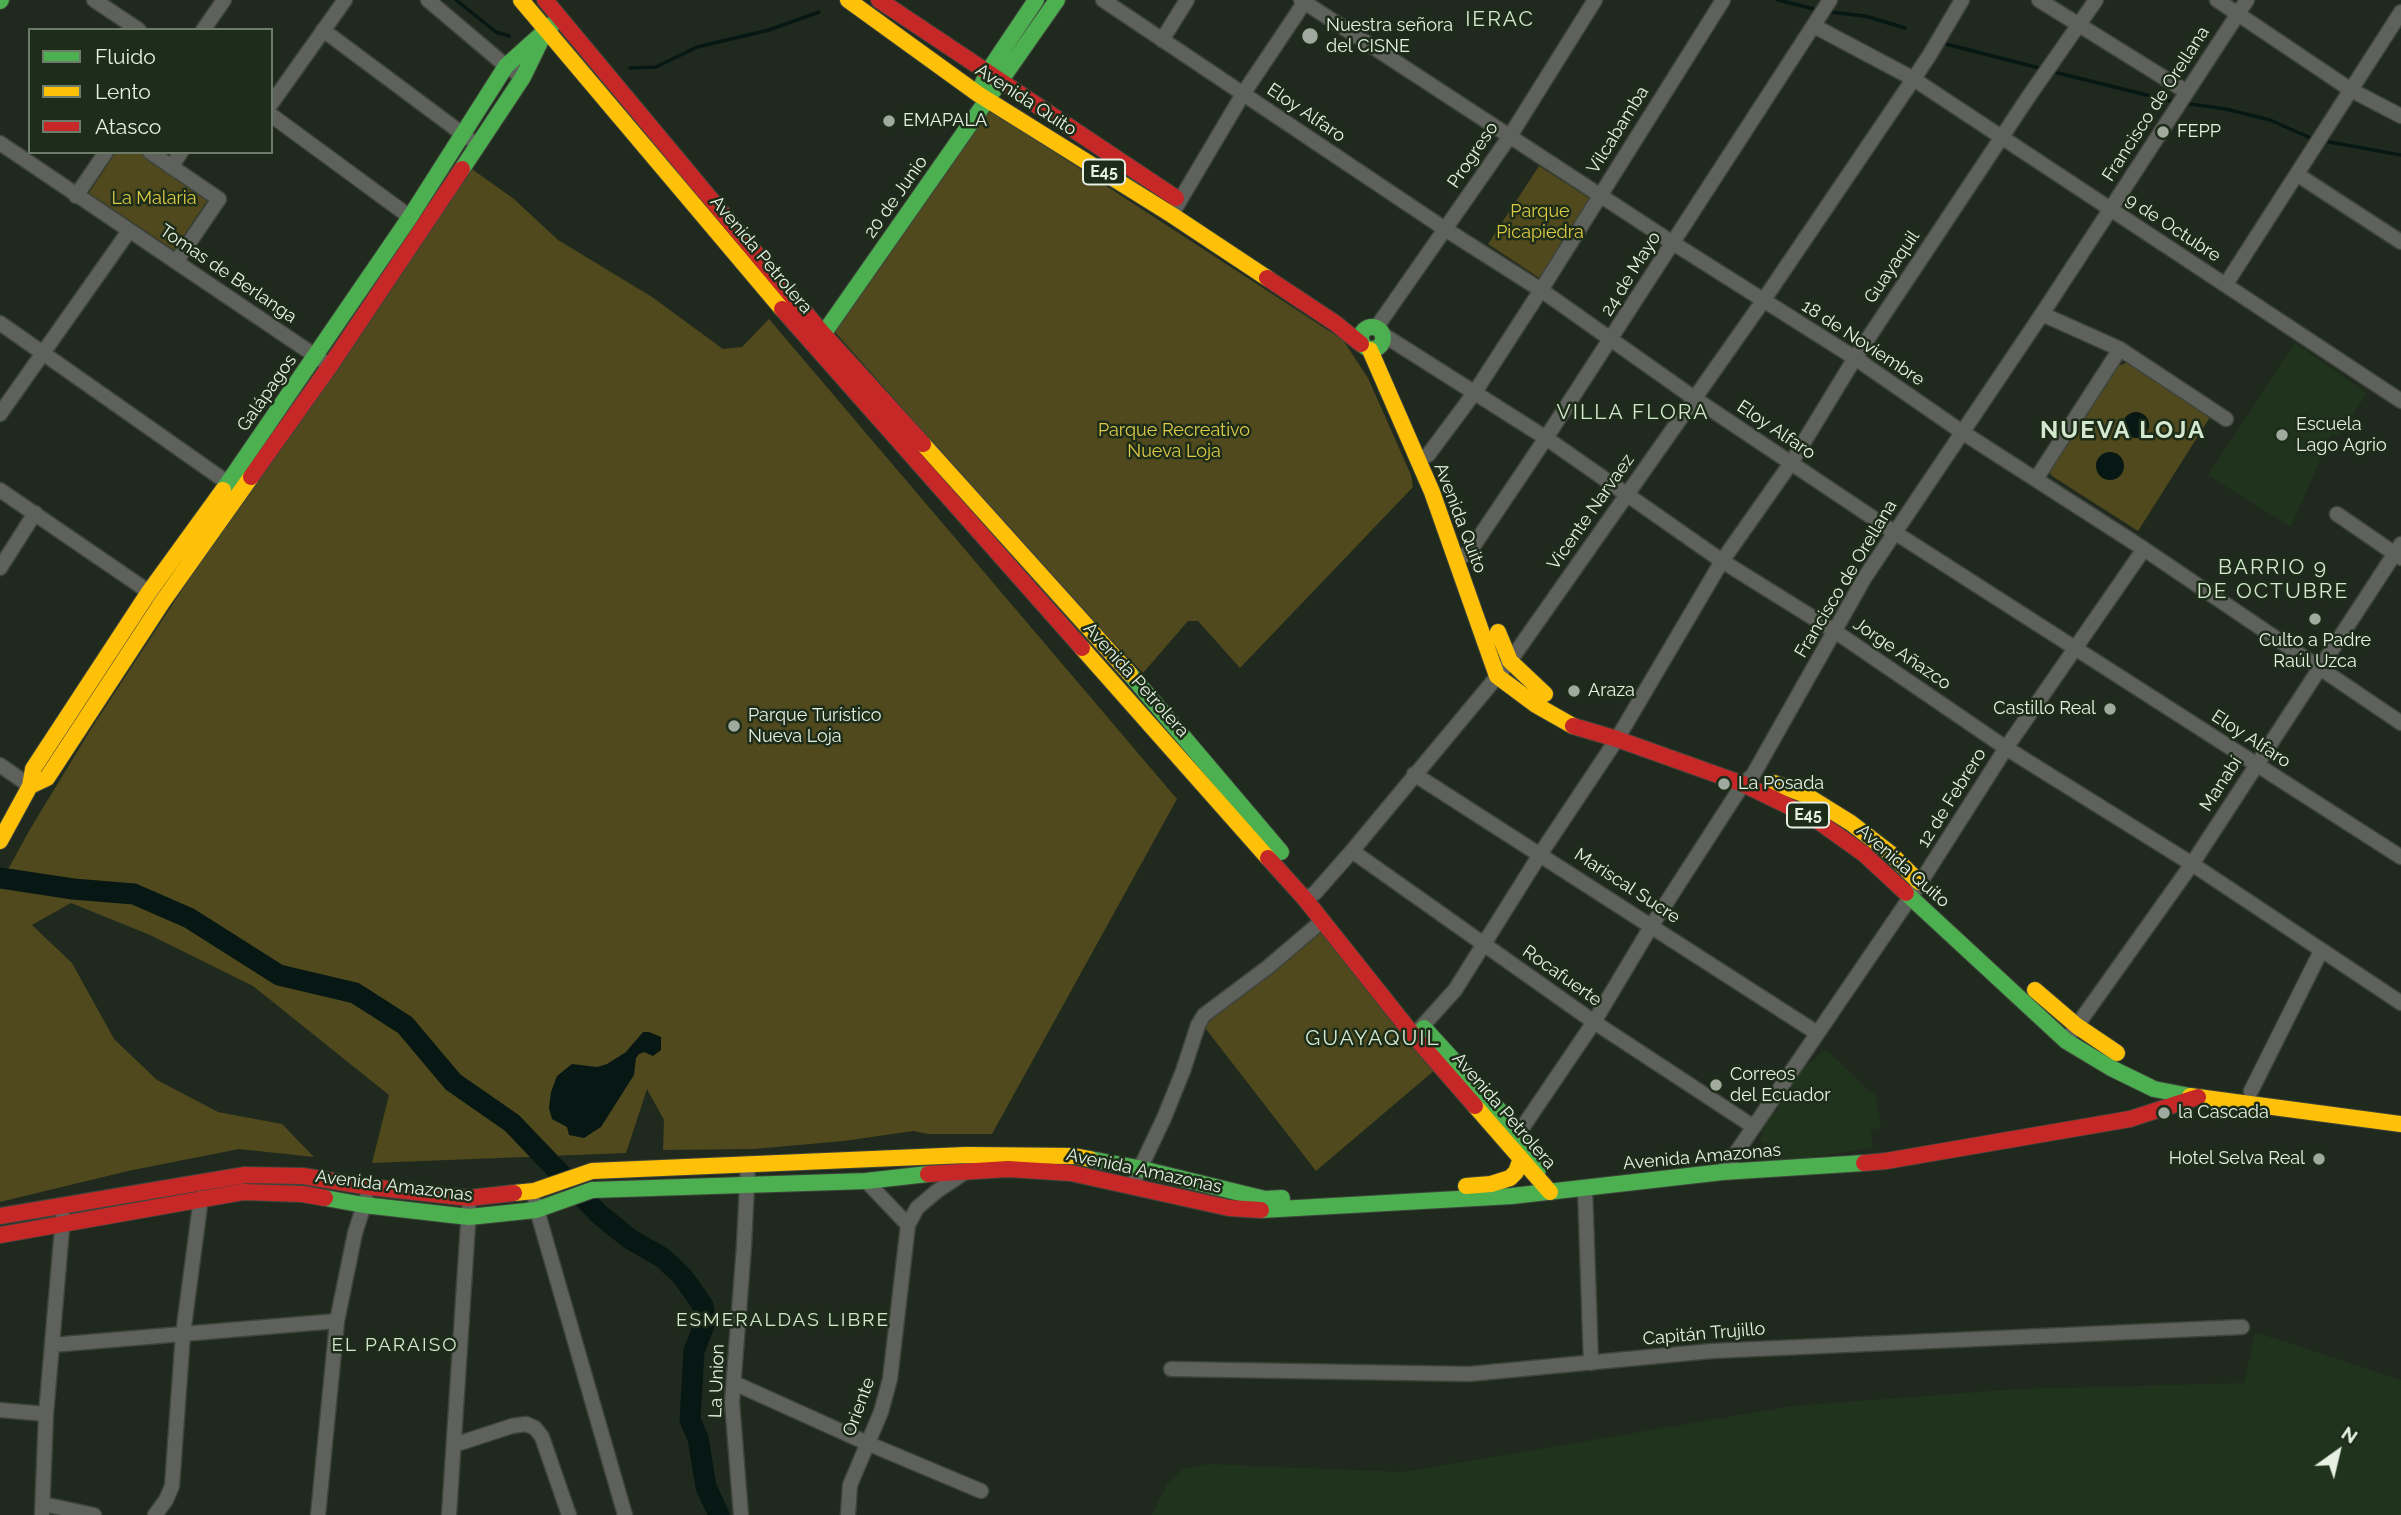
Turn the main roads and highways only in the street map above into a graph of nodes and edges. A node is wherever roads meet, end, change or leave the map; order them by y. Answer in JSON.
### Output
{"nodes":[{"id":1,"x":521,"y":0,"type":"edge"},
{"id":2,"x":545,"y":0,"type":"edge"},
{"id":3,"x":848,"y":0,"type":"edge"},
{"id":4,"x":879,"y":0,"type":"edge"},
{"id":5,"x":1036,"y":0,"type":"edge"},
{"id":6,"x":1057,"y":0,"type":"edge"},
{"id":7,"x":560,"y":17,"type":"junction"},
{"id":8,"x":546,"y":30,"type":"junction"},
{"id":9,"x":993,"y":77,"type":"junction"},
{"id":10,"x":982,"y":96,"type":"junction"},
{"id":11,"x":1181,"y":208,"type":"junction"},
{"id":12,"x":1213,"y":223,"type":"dead end"},
{"id":13,"x":816,"y":337,"type":"junction"},
{"id":14,"x":1373,"y":338,"type":"junction"},
{"id":15,"x":1462,"y":556,"type":"junction"},
{"id":16,"x":1748,"y":780,"type":"junction"},
{"id":17,"x":30,"y":786,"type":"junction"},
{"id":18,"x":0,"y":841,"type":"edge"},
{"id":19,"x":1310,"y":896,"type":"junction"},
{"id":20,"x":2028,"y":983,"type":"dead end"},
{"id":21,"x":1418,"y":1031,"type":"junction"},
{"id":22,"x":2158,"y":1073,"type":"dead end"},
{"id":23,"x":2194,"y":1080,"type":"dead end"},
{"id":24,"x":2198,"y":1097,"type":"junction"},
{"id":25,"x":2401,"y":1109,"type":"edge"},
{"id":26,"x":2401,"y":1124,"type":"edge"},
{"id":27,"x":1520,"y":1161,"type":"junction"},
{"id":28,"x":1550,"y":1192,"type":"junction"},
{"id":29,"x":0,"y":1216,"type":"edge"},
{"id":30,"x":0,"y":1234,"type":"edge"}],
"edges":[{"from":1,"to":8,"type":"main road","name":"Avenida Petrolera"},
{"from":2,"to":7,"type":"main road","name":"Avenida Petrolera"},
{"from":3,"to":10,"type":"main road","name":"Avenida Quito","number":"E45"},
{"from":4,"to":9,"type":"main road","name":"Avenida Quito","number":"E45"},
{"from":5,"to":9,"type":"main road","name":"20 de Junio"},
{"from":6,"to":9,"type":"main road","name":"20 de Junio"},
{"from":7,"to":8,"type":"main road","name":"Galápagos"},
{"from":7,"to":13,"type":"main road","name":"Avenida Petrolera"},
{"from":8,"to":13,"type":"main road","name":"Avenida Petrolera"},
{"from":8,"to":17,"type":"main road","name":"Galápagos"},
{"from":8,"to":17,"type":"main road","name":"Galápagos"},
{"from":9,"to":10,"type":"main road","name":"20 de Junio"},
{"from":9,"to":11,"type":"main road","name":"Avenida Quito","number":"E45"},
{"from":10,"to":11,"type":"main road","name":"Avenida Quito","number":"E45"},
{"from":10,"to":13,"type":"main road","name":"20 de Junio"},
{"from":11,"to":14,"type":"main road","name":"Avenida Quito","number":"E45"},
{"from":12,"to":14,"type":"main road"},
{"from":13,"to":19,"type":"main road","name":"Avenida Petrolera"},
{"from":14,"to":15,"type":"main road","name":"Avenida Quito","number":"E45"},
{"from":14,"to":15,"type":"main road","name":"Avenida Quito","number":"E45"},
{"from":15,"to":16,"type":"main road","name":"Avenida Quito","number":"E45"},
{"from":15,"to":16,"type":"main road","name":"Avenida Quito","number":"E45"},
{"from":16,"to":24,"type":"main road","name":"Avenida Quito","number":"E45"},
{"from":17,"to":18,"type":"main road","name":"Galápagos"},
{"from":19,"to":21,"type":"main road","name":"Avenida Petrolera"},
{"from":19,"to":21,"type":"main road","name":"Avenida Petrolera"},
{"from":20,"to":22,"type":"main road"},
{"from":21,"to":27,"type":"main road","name":"Avenida Petrolera"},
{"from":21,"to":28,"type":"main road","name":"Avenida Petrolera"},
{"from":23,"to":25,"type":"main road"},
{"from":24,"to":26,"type":"main road","name":"Avenida Quito","number":"E45"},
{"from":24,"to":28,"type":"main road","name":"Avenida Amazonas"},
{"from":27,"to":28,"type":"main road","name":"Avenida Petrolera"},
{"from":27,"to":29,"type":"main road","name":"Avenida Amazonas"},
{"from":28,"to":30,"type":"main road","name":"Avenida Amazonas"}]}
